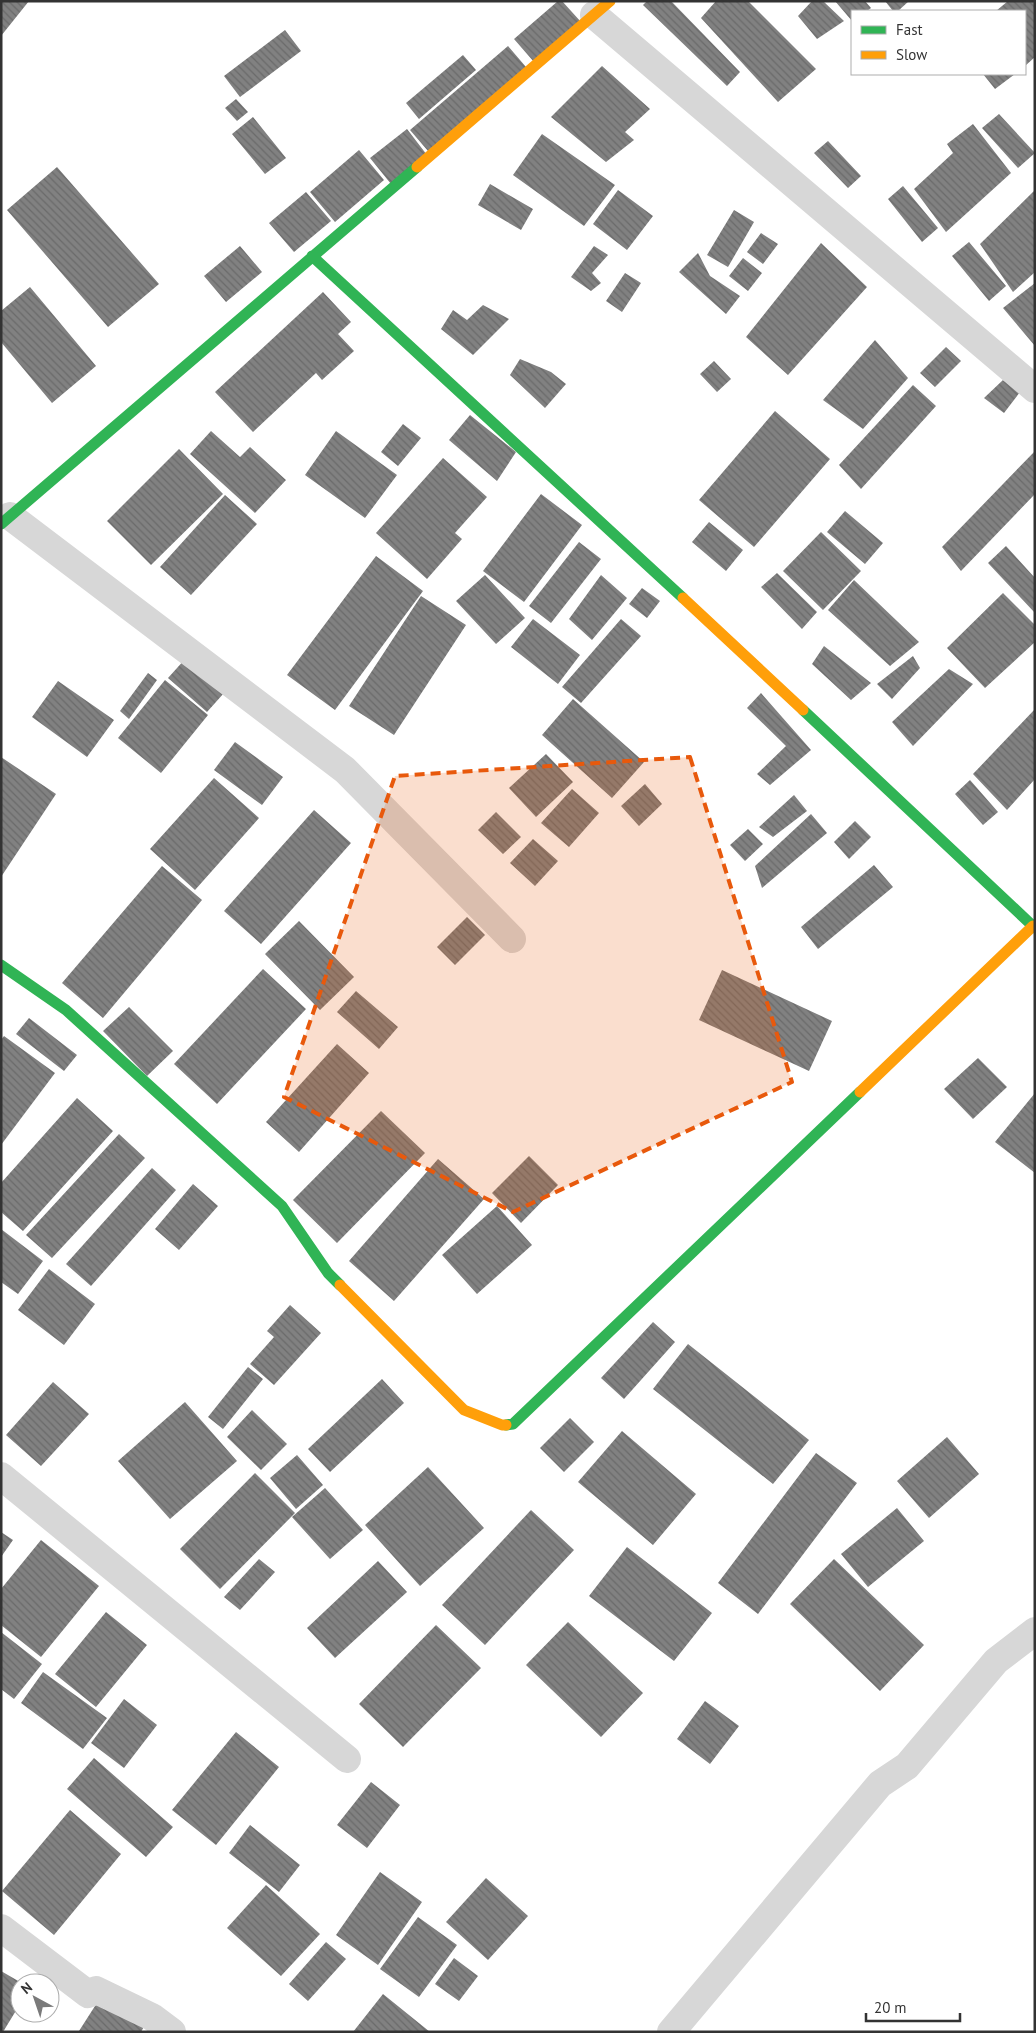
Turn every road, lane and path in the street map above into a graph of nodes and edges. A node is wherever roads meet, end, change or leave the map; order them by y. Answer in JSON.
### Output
{"nodes":[{"id":1,"x":602,"y":8,"type":"edge"},
{"id":2,"x":312,"y":256,"type":"junction"},
{"id":3,"x":1035,"y":389,"type":"edge"},
{"id":4,"x":6,"y":520,"type":"edge"},
{"id":5,"x":1034,"y":927,"type":"edge"},
{"id":6,"x":512,"y":939,"type":"dead end"},
{"id":7,"x":1,"y":965,"type":"edge"},
{"id":8,"x":1,"y":1476,"type":"edge"},
{"id":9,"x":1035,"y":1631,"type":"edge"},
{"id":10,"x":347,"y":1759,"type":"dead end"},
{"id":11,"x":1,"y":1928,"type":"edge"},
{"id":12,"x":172,"y":2032,"type":"edge"},
{"id":13,"x":672,"y":2032,"type":"edge"}],
"edges":[{"from":1,"to":2,"type":"street"},
{"from":1,"to":3,"type":"street"},
{"from":2,"to":4,"type":"street"},
{"from":2,"to":5,"type":"street"},
{"from":4,"to":6,"type":"street"},
{"from":5,"to":7,"type":"street"},
{"from":8,"to":10,"type":"street"},
{"from":9,"to":13,"type":"street"},
{"from":11,"to":12,"type":"street"}]}
